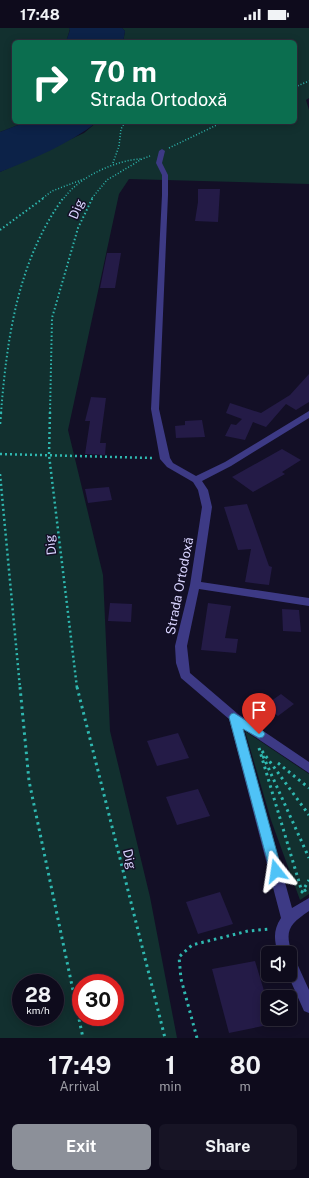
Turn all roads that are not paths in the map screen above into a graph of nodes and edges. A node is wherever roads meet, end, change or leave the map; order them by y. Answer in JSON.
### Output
{"nodes":[{"id":1,"x":162,"y":151,"type":"road end"},
{"id":2,"x":309,"y":414,"type":"edge"},
{"id":3,"x":196,"y":480,"type":"junction"},
{"id":4,"x":195,"y":585,"type":"junction"},
{"id":5,"x":309,"y":602,"type":"edge"},
{"id":6,"x":234,"y":717,"type":"junction"},
{"id":7,"x":309,"y":768,"type":"edge"},
{"id":8,"x":309,"y":904,"type":"edge"},
{"id":9,"x":285,"y":922,"type":"junction"},
{"id":10,"x":282,"y":946,"type":"edge"},
{"id":11,"x":297,"y":979,"type":"edge"},
{"id":12,"x":309,"y":1006,"type":"edge"}],
"edges":[{"from":1,"to":3,"type":"street"},
{"from":2,"to":3,"type":"street"},
{"from":3,"to":4,"type":"street","name":"Strada Ortodoxă"},
{"from":4,"to":5,"type":"street"},
{"from":4,"to":6,"type":"street","name":"Strada Ortodoxă"},
{"from":6,"to":7,"type":"street","name":"Strada Ortodoxă"},
{"from":6,"to":9,"type":"street"},
{"from":8,"to":9,"type":"street"},
{"from":9,"to":10,"type":"street"},
{"from":11,"to":12,"type":"street"}]}
